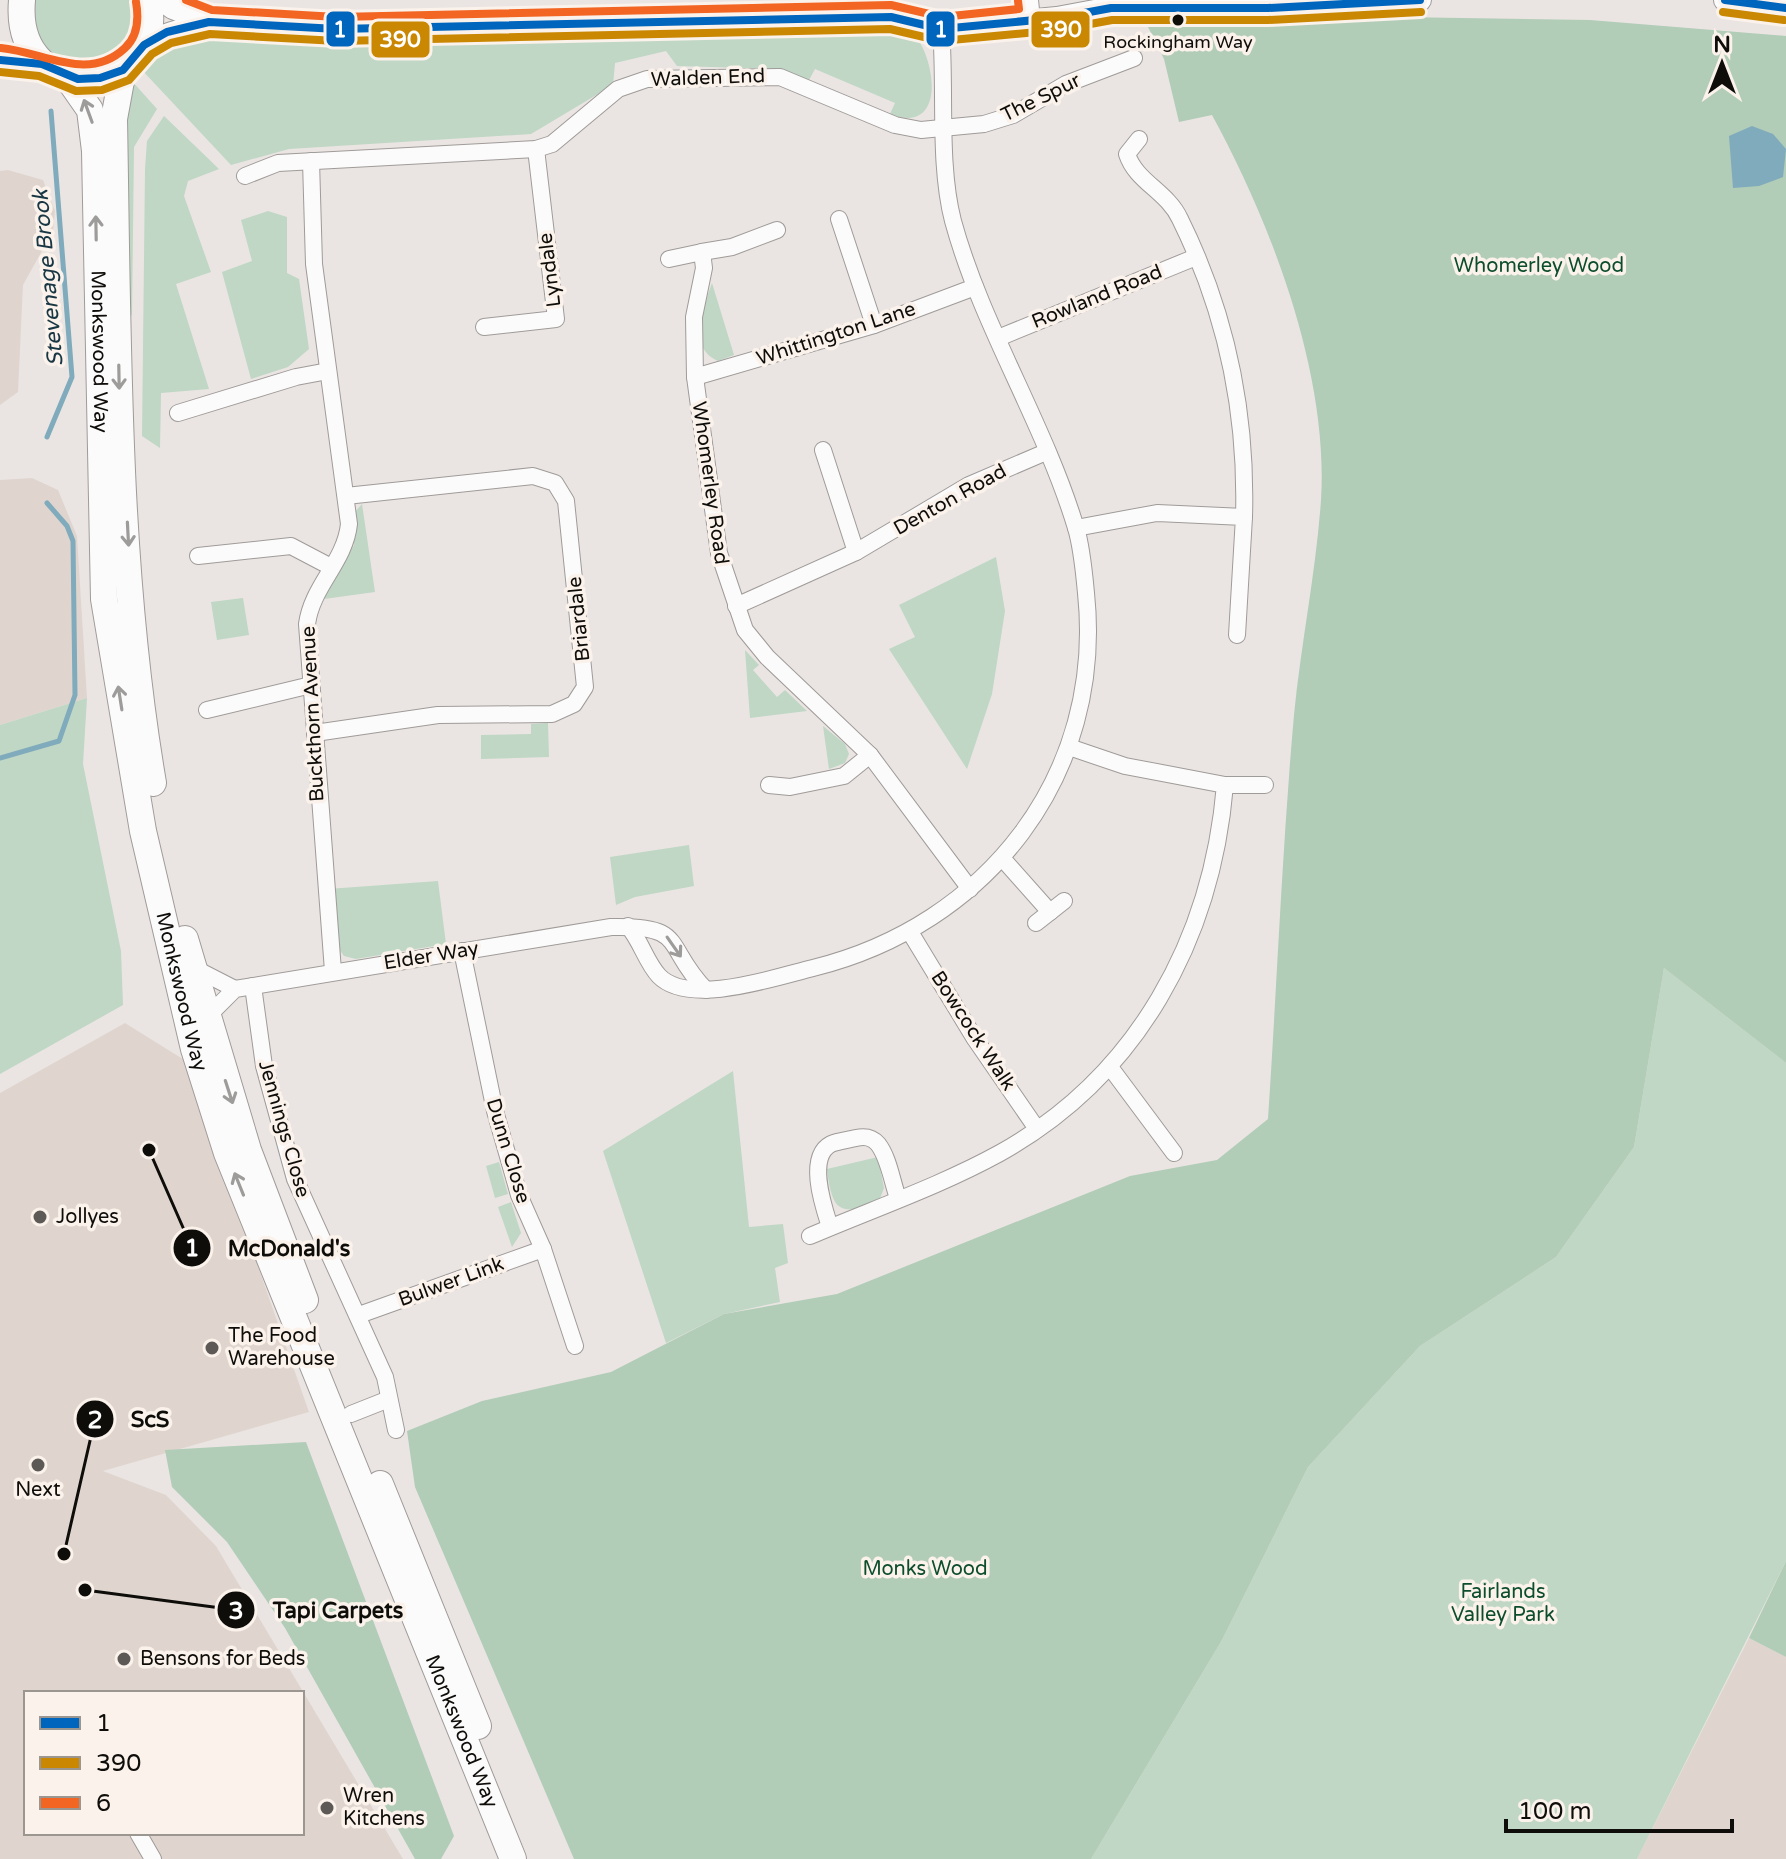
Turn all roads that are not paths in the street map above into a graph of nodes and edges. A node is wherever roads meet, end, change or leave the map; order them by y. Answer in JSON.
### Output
{"nodes":[{"id":1,"x":22,"y":0,"type":"edge"},
{"id":2,"x":148,"y":0,"type":"edge"},
{"id":3,"x":162,"y":0,"type":"edge"},
{"id":4,"x":1420,"y":0,"type":"edge"},
{"id":5,"x":1725,"y":0,"type":"edge"},
{"id":6,"x":1786,"y":8,"type":"edge"},
{"id":7,"x":1031,"y":10,"type":"edge"},
{"id":8,"x":0,"y":18,"type":"edge"},
{"id":9,"x":209,"y":22,"type":"junction"},
{"id":10,"x":941,"y":29,"type":"junction"},
{"id":11,"x":144,"y":45,"type":"junction"},
{"id":12,"x":1134,"y":58,"type":"dead end"},
{"id":13,"x":0,"y":60,"type":"edge"},
{"id":14,"x":42,"y":64,"type":"junction"},
{"id":15,"x":123,"y":70,"type":"junction"},
{"id":16,"x":67,"y":77,"type":"junction"},
{"id":17,"x":945,"y":127,"type":"junction"},
{"id":18,"x":1139,"y":139,"type":"dead end"},
{"id":19,"x":536,"y":149,"type":"junction"},
{"id":20,"x":311,"y":161,"type":"junction"},
{"id":21,"x":245,"y":176,"type":"dead end"},
{"id":22,"x":839,"y":219,"type":"dead end"},
{"id":23,"x":777,"y":230,"type":"dead end"},
{"id":24,"x":702,"y":252,"type":"junction"},
{"id":25,"x":1196,"y":257,"type":"junction"},
{"id":26,"x":669,"y":259,"type":"dead end"},
{"id":27,"x":975,"y":287,"type":"junction"},
{"id":28,"x":874,"y":325,"type":"junction"},
{"id":29,"x":484,"y":327,"type":"dead end"},
{"id":30,"x":998,"y":338,"type":"junction"},
{"id":31,"x":328,"y":371,"type":"junction"},
{"id":32,"x":695,"y":377,"type":"junction"},
{"id":33,"x":178,"y":413,"type":"dead end"},
{"id":34,"x":823,"y":450,"type":"dead end"},
{"id":35,"x":1046,"y":452,"type":"junction"},
{"id":36,"x":346,"y":496,"type":"junction"},
{"id":37,"x":1244,"y":517,"type":"junction"},
{"id":38,"x":1076,"y":528,"type":"junction"},
{"id":39,"x":856,"y":552,"type":"junction"},
{"id":40,"x":198,"y":556,"type":"dead end"},
{"id":41,"x":331,"y":567,"type":"junction"},
{"id":42,"x":736,"y":606,"type":"junction"},
{"id":43,"x":1237,"y":635,"type":"dead end"},
{"id":44,"x":311,"y":685,"type":"junction"},
{"id":45,"x":207,"y":710,"type":"dead end"},
{"id":46,"x":315,"y":733,"type":"junction"},
{"id":47,"x":1069,"y":747,"type":"junction"},
{"id":48,"x":870,"y":755,"type":"junction"},
{"id":49,"x":769,"y":785,"type":"dead end"},
{"id":50,"x":1225,"y":785,"type":"junction"},
{"id":51,"x":1265,"y":785,"type":"dead end"},
{"id":52,"x":1002,"y":858,"type":"junction"},
{"id":53,"x":970,"y":889,"type":"junction"},
{"id":54,"x":1064,"y":901,"type":"dead end"},
{"id":55,"x":1050,"y":912,"type":"junction"},
{"id":56,"x":1036,"y":923,"type":"dead end"},
{"id":57,"x":628,"y":926,"type":"junction"},
{"id":58,"x":910,"y":932,"type":"junction"},
{"id":59,"x":462,"y":951,"type":"junction"},
{"id":60,"x":193,"y":967,"type":"junction"},
{"id":61,"x":333,"y":971,"type":"junction"},
{"id":62,"x":253,"y":986,"type":"junction"},
{"id":63,"x":235,"y":989,"type":"junction"},
{"id":64,"x":706,"y":990,"type":"junction"},
{"id":65,"x":206,"y":1018,"type":"junction"},
{"id":66,"x":1110,"y":1067,"type":"junction"},
{"id":67,"x":1037,"y":1129,"type":"junction"},
{"id":68,"x":1174,"y":1153,"type":"dead end"},
{"id":69,"x":898,"y":1198,"type":"junction"},
{"id":70,"x":830,"y":1227,"type":"junction"},
{"id":71,"x":810,"y":1236,"type":"dead end"},
{"id":72,"x":543,"y":1249,"type":"junction"},
{"id":73,"x":359,"y":1315,"type":"junction"},
{"id":74,"x":575,"y":1346,"type":"dead end"},
{"id":75,"x":389,"y":1399,"type":"junction"},
{"id":76,"x":351,"y":1414,"type":"junction"},
{"id":77,"x":396,"y":1430,"type":"dead end"},
{"id":78,"x":139,"y":1835,"type":"edge"},
{"id":79,"x":153,"y":1859,"type":"edge"},
{"id":80,"x":513,"y":1859,"type":"edge"},
{"id":81,"x":532,"y":1859,"type":"edge"}],
"edges":[{"from":1,"to":8,"type":"main road"},
{"from":1,"to":14,"type":"main road"},
{"from":2,"to":11,"type":"main road"},
{"from":3,"to":9,"type":"street"},
{"from":4,"to":7,"type":"street"},
{"from":5,"to":6,"type":"street"},
{"from":7,"to":10,"type":"street"},
{"from":9,"to":10,"type":"street"},
{"from":9,"to":11,"type":"street"},
{"from":10,"to":17,"type":"street"},
{"from":11,"to":15,"type":"main road"},
{"from":12,"to":17,"type":"street","name":"The Spur"},
{"from":13,"to":14,"type":"main road"},
{"from":14,"to":16,"type":"main road"},
{"from":15,"to":16,"type":"main road"},
{"from":15,"to":60,"type":"main road","name":"Monkswood Way","one_way":true},
{"from":80,"to":16,"type":"main road","name":"Monkswood Way","one_way":true},
{"from":17,"to":19,"type":"street","name":"Walden End"},
{"from":17,"to":27,"type":"street"},
{"from":18,"to":25,"type":"street"},
{"from":19,"to":20,"type":"street","name":"Walden End"},
{"from":19,"to":29,"type":"street","name":"Lyndale"},
{"from":20,"to":21,"type":"street","name":"Walden End"},
{"from":20,"to":31,"type":"street","name":"Buckthorn Avenue"},
{"from":22,"to":28,"type":"street"},
{"from":23,"to":24,"type":"street"},
{"from":24,"to":26,"type":"street"},
{"from":24,"to":32,"type":"street","name":"Whomerley Road"},
{"from":25,"to":30,"type":"street","name":"Rowland Road"},
{"from":25,"to":37,"type":"street"},
{"from":27,"to":28,"type":"street","name":"Whittington Lane"},
{"from":27,"to":30,"type":"street"},
{"from":28,"to":32,"type":"street","name":"Whittington Lane"},
{"from":30,"to":35,"type":"street"},
{"from":31,"to":33,"type":"street"},
{"from":31,"to":36,"type":"street","name":"Buckthorn Avenue"},
{"from":32,"to":42,"type":"street","name":"Whomerley Road"},
{"from":34,"to":39,"type":"street"},
{"from":35,"to":38,"type":"street"},
{"from":35,"to":39,"type":"street","name":"Denton Road"},
{"from":36,"to":41,"type":"street","name":"Buckthorn Avenue"},
{"from":36,"to":46,"type":"street","name":"Briardale"},
{"from":37,"to":38,"type":"street"},
{"from":37,"to":43,"type":"street"},
{"from":38,"to":47,"type":"street"},
{"from":39,"to":42,"type":"street","name":"Denton Road"},
{"from":40,"to":41,"type":"street"},
{"from":41,"to":44,"type":"street","name":"Buckthorn Avenue"},
{"from":42,"to":48,"type":"street","name":"Whomerley Road"},
{"from":44,"to":45,"type":"street"},
{"from":44,"to":46,"type":"street","name":"Buckthorn Avenue"},
{"from":46,"to":61,"type":"street","name":"Buckthorn Avenue"},
{"from":47,"to":50,"type":"street"},
{"from":47,"to":52,"type":"street"},
{"from":48,"to":49,"type":"street"},
{"from":48,"to":53,"type":"street","name":"Whomerley Road"},
{"from":50,"to":51,"type":"street"},
{"from":50,"to":66,"type":"street"},
{"from":52,"to":53,"type":"street"},
{"from":52,"to":55,"type":"street"},
{"from":53,"to":58,"type":"street"},
{"from":54,"to":55,"type":"street"},
{"from":55,"to":56,"type":"street"},
{"from":57,"to":59,"type":"street","name":"Elder Way"},
{"from":57,"to":64,"type":"street"},
{"from":57,"to":64,"type":"street","name":"Elder Way","one_way":true},
{"from":58,"to":64,"type":"street"},
{"from":58,"to":67,"type":"street","name":"Bowcock Walk"},
{"from":59,"to":61,"type":"street","name":"Elder Way"},
{"from":59,"to":72,"type":"street","name":"Dunn Close"},
{"from":60,"to":63,"type":"street"},
{"from":60,"to":65,"type":"main road","name":"Monkswood Way"},
{"from":61,"to":62,"type":"street","name":"Elder Way"},
{"from":62,"to":63,"type":"street","name":"Elder Way"},
{"from":62,"to":73,"type":"street","name":"Jennings Close"},
{"from":63,"to":65,"type":"street"},
{"from":65,"to":76,"type":"main road","name":"Monkswood Way","one_way":true},
{"from":66,"to":67,"type":"street"},
{"from":66,"to":68,"type":"street"},
{"from":67,"to":69,"type":"street"},
{"from":69,"to":70,"type":"street"},
{"from":69,"to":70,"type":"street"},
{"from":70,"to":71,"type":"street"},
{"from":72,"to":73,"type":"street","name":"Bulwer Link"},
{"from":72,"to":74,"type":"street","name":"Dunn Close"},
{"from":73,"to":75,"type":"street","name":"Jennings Close"},
{"from":75,"to":76,"type":"street"},
{"from":75,"to":77,"type":"street","name":"Jennings Close"},
{"from":76,"to":81,"type":"main road","name":"Monkswood Way"},
{"from":78,"to":79,"type":"street"}]}
